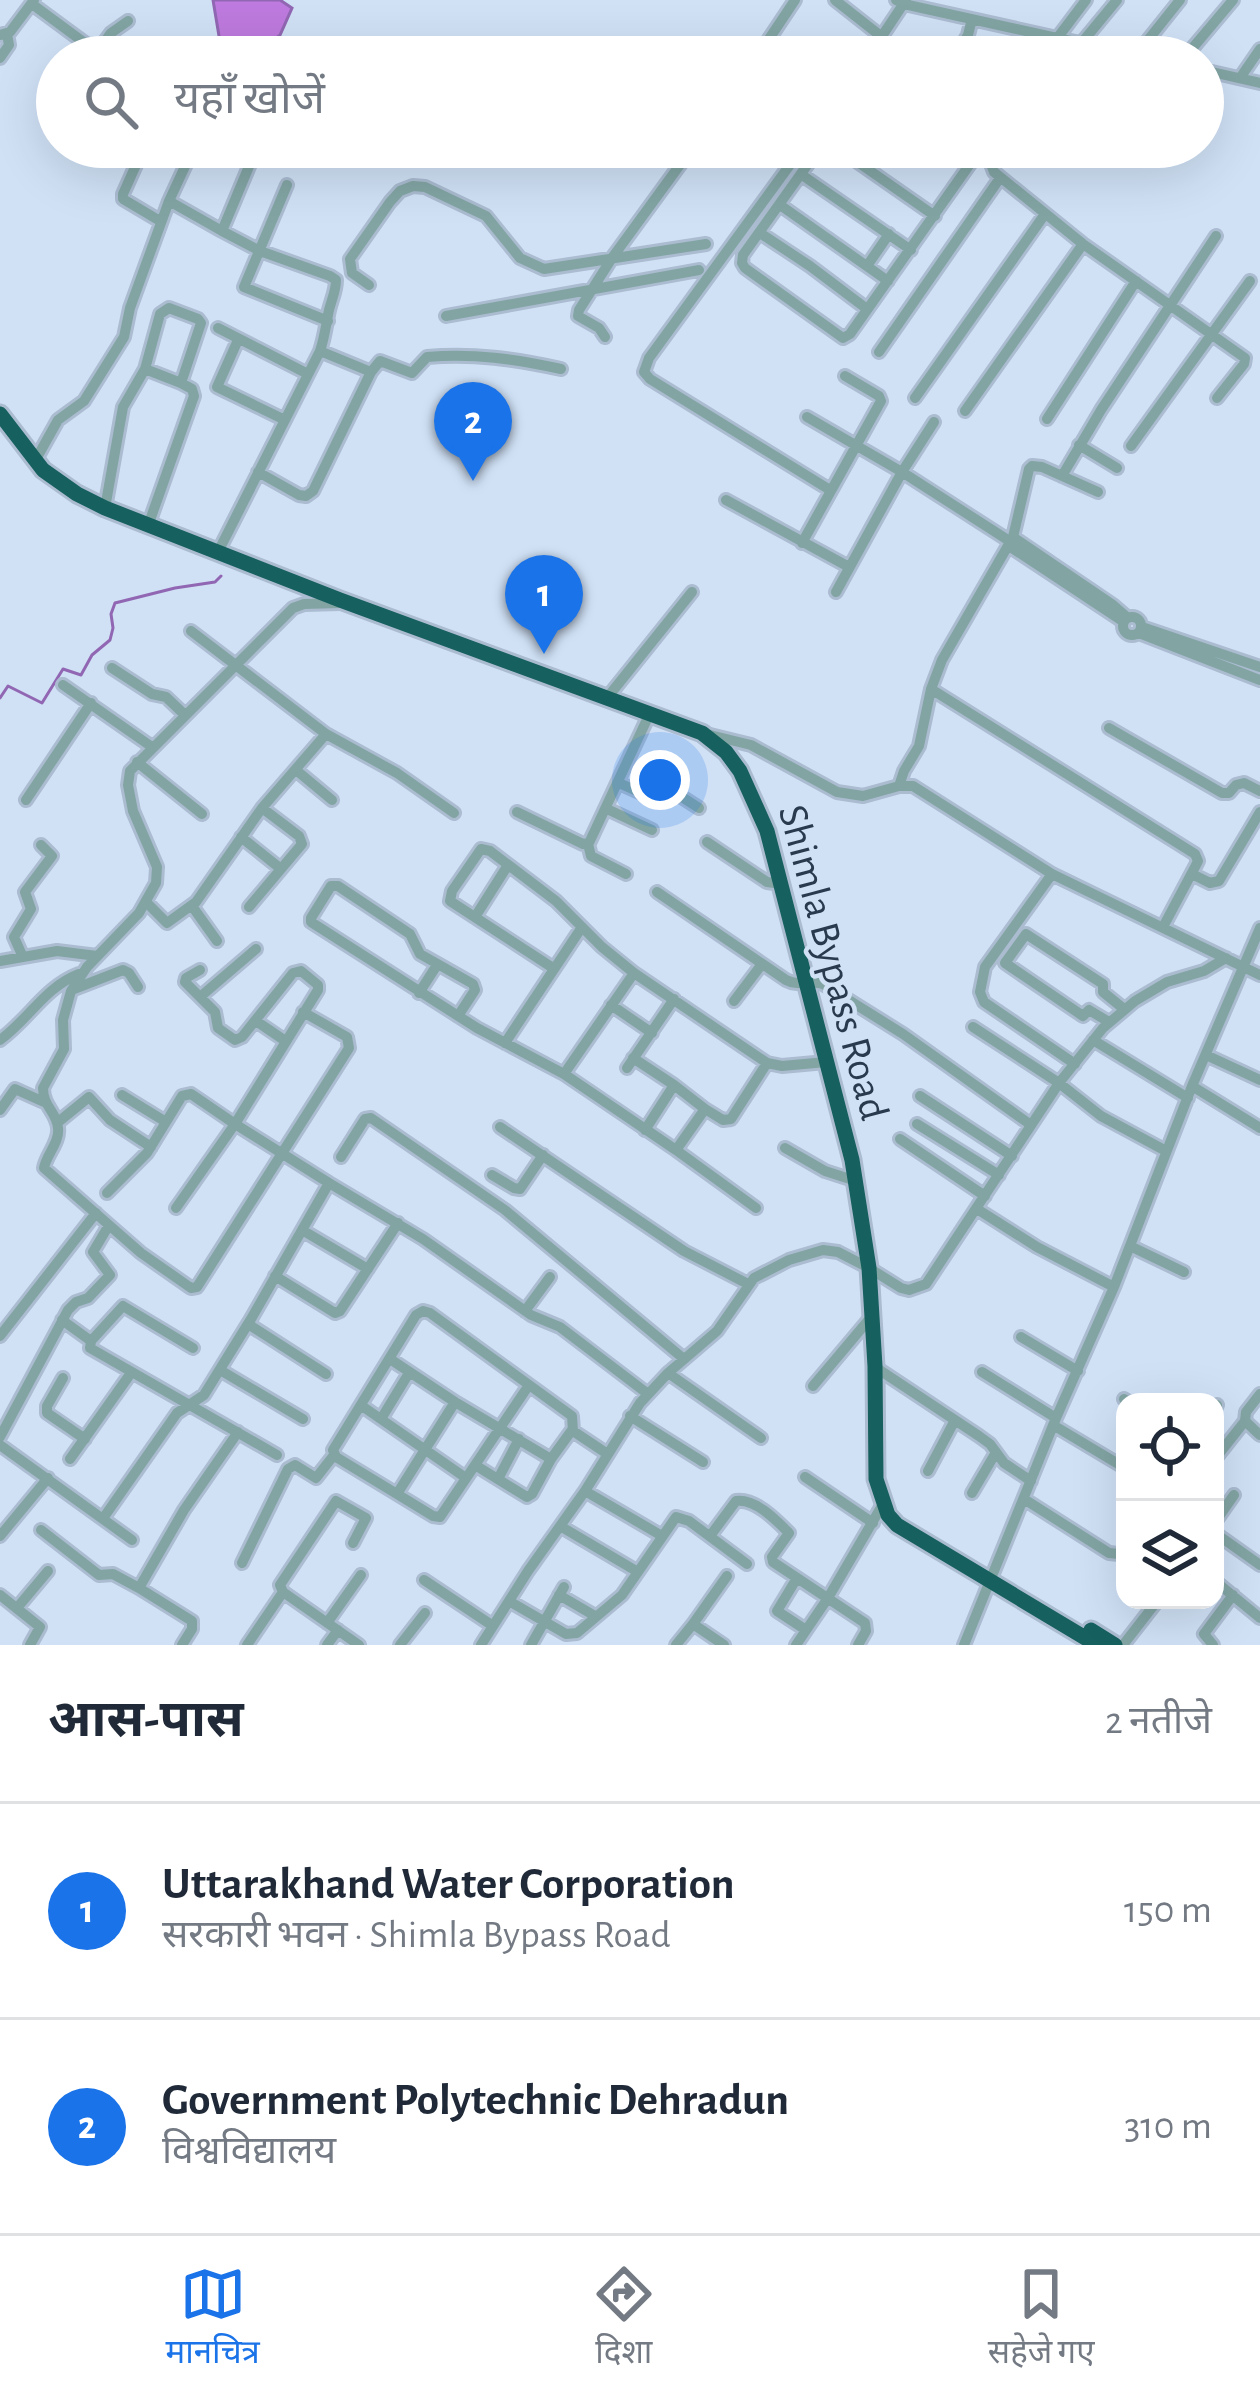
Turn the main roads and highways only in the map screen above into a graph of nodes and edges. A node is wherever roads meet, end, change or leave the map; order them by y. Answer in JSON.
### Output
{"nodes":[{"id":1,"x":0,"y":414,"type":"edge"},
{"id":2,"x":992,"y":1578,"type":"junction"},
{"id":3,"x":1097,"y":1645,"type":"edge"},
{"id":4,"x":1119,"y":1645,"type":"edge"}],
"edges":[{"from":1,"to":2,"type":"highway","name":"Shimla Bypass Road"},
{"from":2,"to":3,"type":"highway"},
{"from":2,"to":4,"type":"highway"}]}
